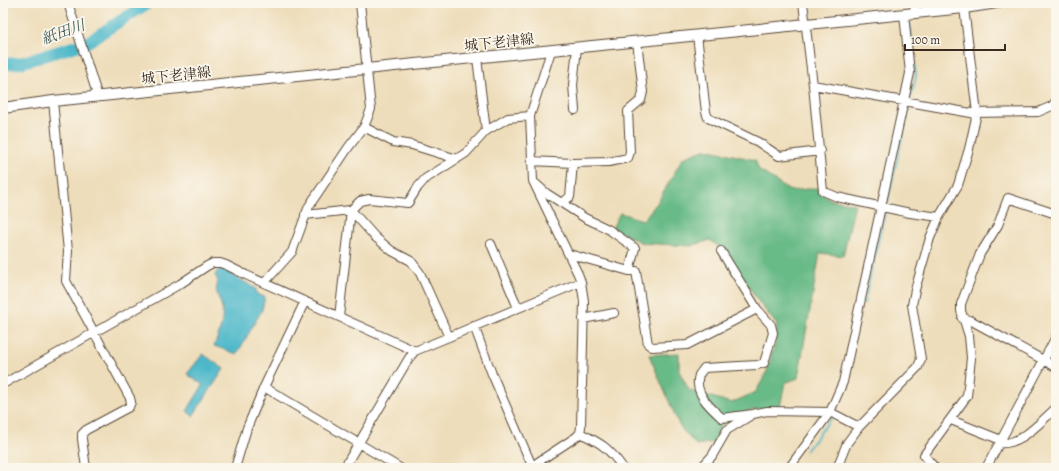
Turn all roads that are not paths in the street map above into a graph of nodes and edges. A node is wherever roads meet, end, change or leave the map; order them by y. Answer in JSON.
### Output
{"nodes":[{"id":1,"x":68,"y":3,"type":"edge"},
{"id":2,"x":360,"y":3,"type":"edge"},
{"id":3,"x":803,"y":3,"type":"edge"},
{"id":4,"x":997,"y":3,"type":"edge"},
{"id":5,"x":915,"y":8,"type":"edge"},
{"id":6,"x":964,"y":8,"type":"junction"},
{"id":7,"x":904,"y":14,"type":"junction"},
{"id":8,"x":805,"y":24,"type":"junction"},
{"id":9,"x":697,"y":35,"type":"junction"},
{"id":10,"x":637,"y":41,"type":"junction"},
{"id":11,"x":577,"y":48,"type":"junction"},
{"id":12,"x":551,"y":51,"type":"junction"},
{"id":13,"x":477,"y":58,"type":"junction"},
{"id":14,"x":366,"y":70,"type":"junction"},
{"id":15,"x":813,"y":85,"type":"junction"},
{"id":16,"x":98,"y":97,"type":"junction"},
{"id":17,"x":53,"y":100,"type":"junction"},
{"id":18,"x":904,"y":101,"type":"junction"},
{"id":19,"x":1056,"y":101,"type":"edge"},
{"id":20,"x":3,"y":108,"type":"edge"},
{"id":21,"x":575,"y":110,"type":"dead end"},
{"id":22,"x":977,"y":113,"type":"junction"},
{"id":23,"x":530,"y":116,"type":"junction"},
{"id":24,"x":364,"y":127,"type":"junction"},
{"id":25,"x":486,"y":131,"type":"junction"},
{"id":26,"x":820,"y":151,"type":"junction"},
{"id":27,"x":457,"y":159,"type":"junction"},
{"id":28,"x":531,"y":162,"type":"junction"},
{"id":29,"x":573,"y":164,"type":"junction"},
{"id":30,"x":533,"y":181,"type":"junction"},
{"id":31,"x":561,"y":203,"type":"junction"},
{"id":32,"x":882,"y":206,"type":"junction"},
{"id":33,"x":351,"y":210,"type":"junction"},
{"id":34,"x":1056,"y":214,"type":"edge"},
{"id":35,"x":305,"y":215,"type":"junction"},
{"id":36,"x":939,"y":217,"type":"junction"},
{"id":37,"x":491,"y":244,"type":"dead end"},
{"id":38,"x":721,"y":251,"type":"dead end"},
{"id":39,"x":569,"y":254,"type":"junction"},
{"id":40,"x":629,"y":271,"type":"junction"},
{"id":41,"x":581,"y":282,"type":"junction"},
{"id":42,"x":264,"y":283,"type":"junction"},
{"id":43,"x":305,"y":301,"type":"junction"},
{"id":44,"x":518,"y":308,"type":"junction"},
{"id":45,"x":758,"y":309,"type":"junction"},
{"id":46,"x":614,"y":313,"type":"dead end"},
{"id":47,"x":339,"y":317,"type":"junction"},
{"id":48,"x":962,"y":318,"type":"junction"},
{"id":49,"x":583,"y":319,"type":"junction"},
{"id":50,"x":474,"y":326,"type":"junction"},
{"id":51,"x":94,"y":333,"type":"junction"},
{"id":52,"x":449,"y":337,"type":"junction"},
{"id":53,"x":1056,"y":337,"type":"edge"},
{"id":54,"x":415,"y":352,"type":"junction"},
{"id":55,"x":1044,"y":360,"type":"junction"},
{"id":56,"x":1056,"y":367,"type":"edge"},
{"id":57,"x":3,"y":384,"type":"edge"},
{"id":58,"x":264,"y":387,"type":"junction"},
{"id":59,"x":1056,"y":408,"type":"edge"},
{"id":60,"x":830,"y":412,"type":"junction"},
{"id":61,"x":753,"y":414,"type":"junction"},
{"id":62,"x":950,"y":420,"type":"junction"},
{"id":63,"x":859,"y":428,"type":"junction"},
{"id":64,"x":580,"y":433,"type":"junction"},
{"id":65,"x":1000,"y":441,"type":"junction"},
{"id":66,"x":359,"y":443,"type":"junction"},
{"id":67,"x":86,"y":468,"type":"edge"},
{"id":68,"x":235,"y":468,"type":"edge"},
{"id":69,"x":344,"y":468,"type":"edge"},
{"id":70,"x":400,"y":468,"type":"edge"},
{"id":71,"x":623,"y":468,"type":"edge"},
{"id":72,"x":700,"y":468,"type":"edge"},
{"id":73,"x":789,"y":468,"type":"edge"},
{"id":74,"x":837,"y":468,"type":"edge"},
{"id":75,"x":935,"y":468,"type":"edge"},
{"id":76,"x":986,"y":468,"type":"edge"}],
"edges":[{"from":1,"to":16,"type":"street"},
{"from":2,"to":14,"type":"street"},
{"from":3,"to":8,"type":"street"},
{"from":4,"to":6,"type":"main road","name":"城下老津線"},
{"from":5,"to":6,"type":"main road","name":"城下老津線"},
{"from":5,"to":7,"type":"main road","name":"城下老津線"},
{"from":6,"to":22,"type":"street"},
{"from":7,"to":8,"type":"main road","name":"城下老津線"},
{"from":7,"to":18,"type":"street"},
{"from":8,"to":9,"type":"main road","name":"城下老津線"},
{"from":8,"to":15,"type":"street"},
{"from":9,"to":10,"type":"main road","name":"城下老津線"},
{"from":9,"to":26,"type":"street"},
{"from":10,"to":11,"type":"main road","name":"城下老津線"},
{"from":10,"to":29,"type":"street"},
{"from":11,"to":12,"type":"main road","name":"城下老津線"},
{"from":11,"to":21,"type":"street"},
{"from":12,"to":13,"type":"main road","name":"城下老津線"},
{"from":12,"to":23,"type":"street"},
{"from":13,"to":14,"type":"main road","name":"城下老津線"},
{"from":13,"to":25,"type":"street"},
{"from":14,"to":16,"type":"main road","name":"城下老津線"},
{"from":14,"to":24,"type":"street"},
{"from":15,"to":18,"type":"street"},
{"from":15,"to":26,"type":"street"},
{"from":16,"to":17,"type":"main road","name":"城下老津線"},
{"from":17,"to":20,"type":"main road","name":"城下老津線"},
{"from":17,"to":51,"type":"street"},
{"from":18,"to":22,"type":"street"},
{"from":18,"to":32,"type":"street"},
{"from":19,"to":22,"type":"street"},
{"from":22,"to":36,"type":"street"},
{"from":23,"to":25,"type":"street"},
{"from":23,"to":28,"type":"street"},
{"from":24,"to":27,"type":"street"},
{"from":24,"to":35,"type":"street"},
{"from":25,"to":27,"type":"street"},
{"from":26,"to":32,"type":"street"},
{"from":27,"to":33,"type":"street"},
{"from":28,"to":29,"type":"street"},
{"from":28,"to":30,"type":"street"},
{"from":29,"to":31,"type":"street"},
{"from":30,"to":31,"type":"street"},
{"from":30,"to":39,"type":"street"},
{"from":31,"to":40,"type":"street"},
{"from":32,"to":36,"type":"street"},
{"from":32,"to":60,"type":"street"},
{"from":33,"to":35,"type":"street"},
{"from":33,"to":47,"type":"street"},
{"from":33,"to":52,"type":"street"},
{"from":34,"to":48,"type":"street"},
{"from":35,"to":42,"type":"street"},
{"from":36,"to":63,"type":"street"},
{"from":37,"to":44,"type":"street"},
{"from":38,"to":45,"type":"street"},
{"from":39,"to":40,"type":"street"},
{"from":39,"to":41,"type":"street"},
{"from":40,"to":45,"type":"street"},
{"from":41,"to":44,"type":"street"},
{"from":41,"to":49,"type":"street"},
{"from":42,"to":43,"type":"street"},
{"from":42,"to":51,"type":"street"},
{"from":43,"to":47,"type":"street"},
{"from":43,"to":58,"type":"street"},
{"from":44,"to":50,"type":"street"},
{"from":45,"to":61,"type":"street"},
{"from":46,"to":49,"type":"street"},
{"from":47,"to":54,"type":"street"},
{"from":48,"to":55,"type":"street"},
{"from":48,"to":62,"type":"street"},
{"from":49,"to":64,"type":"street"},
{"from":50,"to":52,"type":"street"},
{"from":50,"to":64,"type":"street"},
{"from":51,"to":57,"type":"street"},
{"from":51,"to":67,"type":"street"},
{"from":52,"to":54,"type":"street"},
{"from":53,"to":55,"type":"street"},
{"from":54,"to":66,"type":"street"},
{"from":55,"to":56,"type":"street"},
{"from":55,"to":65,"type":"street"},
{"from":58,"to":66,"type":"street"},
{"from":58,"to":68,"type":"street"},
{"from":59,"to":65,"type":"street"},
{"from":60,"to":61,"type":"street"},
{"from":60,"to":63,"type":"street"},
{"from":60,"to":73,"type":"street"},
{"from":61,"to":72,"type":"street"},
{"from":62,"to":65,"type":"street"},
{"from":62,"to":75,"type":"street"},
{"from":63,"to":74,"type":"street"},
{"from":64,"to":71,"type":"street"},
{"from":65,"to":76,"type":"street"},
{"from":66,"to":69,"type":"street"},
{"from":66,"to":70,"type":"street"}]}
